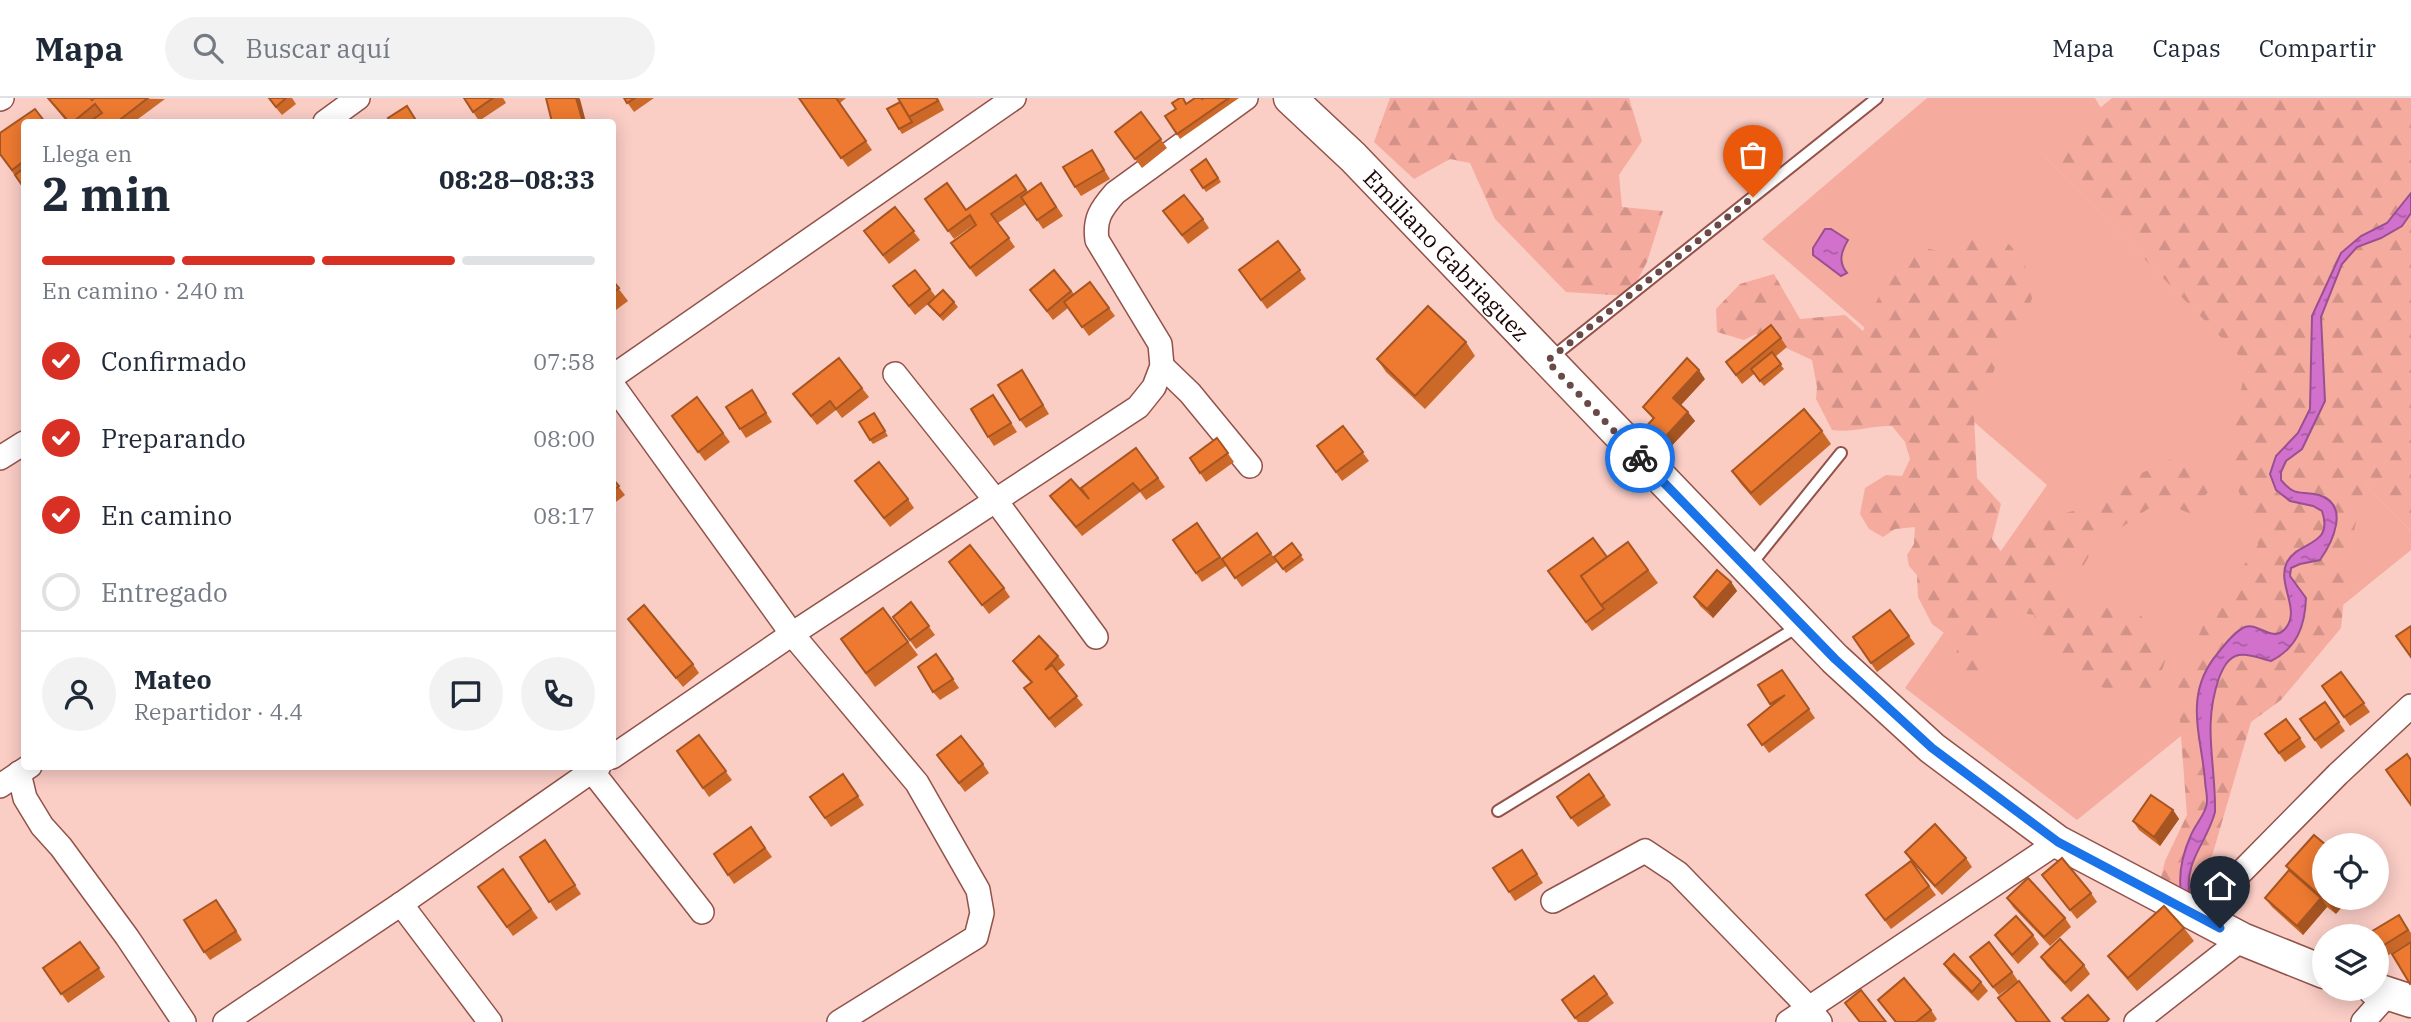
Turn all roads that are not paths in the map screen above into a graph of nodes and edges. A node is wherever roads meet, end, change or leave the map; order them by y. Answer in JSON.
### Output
{"nodes":[{"id":1,"x":358,"y":98,"type":"edge"},
{"id":2,"x":1014,"y":98,"type":"edge"},
{"id":3,"x":1245,"y":98,"type":"edge"},
{"id":4,"x":1290,"y":98,"type":"edge"},
{"id":5,"x":1877,"y":98,"type":"edge"},
{"id":6,"x":329,"y":119,"type":"edge"},
{"id":7,"x":1547,"y":361,"type":"junction"},
{"id":8,"x":1163,"y":366,"type":"junction"},
{"id":9,"x":616,"y":374,"type":"edge"},
{"id":10,"x":895,"y":374,"type":"dead end"},
{"id":11,"x":616,"y":390,"type":"edge"},
{"id":12,"x":21,"y":445,"type":"edge"},
{"id":13,"x":1841,"y":453,"type":"dead end"},
{"id":14,"x":0,"y":458,"type":"edge"},
{"id":15,"x":1250,"y":466,"type":"dead end"},
{"id":16,"x":996,"y":501,"type":"junction"},
{"id":17,"x":1748,"y":569,"type":"junction"},
{"id":18,"x":1802,"y":625,"type":"junction"},
{"id":19,"x":792,"y":634,"type":"junction"},
{"id":20,"x":1096,"y":637,"type":"dead end"},
{"id":21,"x":2411,"y":706,"type":"edge"},
{"id":22,"x":616,"y":754,"type":"edge"},
{"id":23,"x":24,"y":770,"type":"edge"},
{"id":24,"x":590,"y":770,"type":"edge"},
{"id":25,"x":595,"y":770,"type":"edge"},
{"id":26,"x":0,"y":786,"type":"edge"},
{"id":27,"x":1498,"y":811,"type":"dead end"},
{"id":28,"x":2058,"y":842,"type":"junction"},
{"id":29,"x":1553,"y":901,"type":"dead end"},
{"id":30,"x":401,"y":904,"type":"junction"},
{"id":31,"x":702,"y":912,"type":"dead end"},
{"id":32,"x":2198,"y":916,"type":"junction"},
{"id":33,"x":2242,"y":939,"type":"junction"},
{"id":34,"x":2312,"y":967,"type":"edge"},
{"id":35,"x":2391,"y":994,"type":"edge"},
{"id":36,"x":1815,"y":1015,"type":"edge"},
{"id":37,"x":184,"y":1022,"type":"edge"},
{"id":38,"x":225,"y":1022,"type":"edge"},
{"id":39,"x":490,"y":1022,"type":"edge"},
{"id":40,"x":839,"y":1022,"type":"edge"},
{"id":41,"x":1788,"y":1022,"type":"edge"},
{"id":42,"x":2136,"y":1022,"type":"edge"},
{"id":43,"x":2362,"y":1022,"type":"edge"}],
"edges":[{"from":1,"to":6,"type":"street"},
{"from":2,"to":9,"type":"street"},
{"from":3,"to":8,"type":"street"},
{"from":4,"to":7,"type":"main road","name":"Emiliano Gabriaguez"},
{"from":5,"to":7,"type":"lane"},
{"from":7,"to":17,"type":"main road","name":"Emiliano Gabriaguez"},
{"from":8,"to":15,"type":"street"},
{"from":8,"to":16,"type":"street"},
{"from":10,"to":16,"type":"street"},
{"from":11,"to":19,"type":"street"},
{"from":12,"to":14,"type":"street"},
{"from":13,"to":17,"type":"lane"},
{"from":16,"to":19,"type":"street"},
{"from":16,"to":20,"type":"street"},
{"from":17,"to":18,"type":"main road","name":"Emiliano Gabriaguez"},
{"from":18,"to":27,"type":"lane"},
{"from":18,"to":28,"type":"main road","name":"Emiliano Gabriaguez"},
{"from":19,"to":22,"type":"street"},
{"from":19,"to":40,"type":"street"},
{"from":21,"to":32,"type":"street"},
{"from":23,"to":26,"type":"street"},
{"from":23,"to":37,"type":"street"},
{"from":24,"to":30,"type":"street"},
{"from":25,"to":31,"type":"street"},
{"from":28,"to":32,"type":"main road","name":"Emiliano Gabriaguez"},
{"from":28,"to":36,"type":"street"},
{"from":29,"to":36,"type":"street"},
{"from":30,"to":38,"type":"street"},
{"from":30,"to":39,"type":"street"},
{"from":32,"to":33,"type":"main road","name":"Emiliano Gabriaguez"},
{"from":33,"to":34,"type":"main road","name":"Emiliano Gabriaguez"},
{"from":33,"to":42,"type":"street"},
{"from":35,"to":43,"type":"street"},
{"from":36,"to":41,"type":"street"}]}
